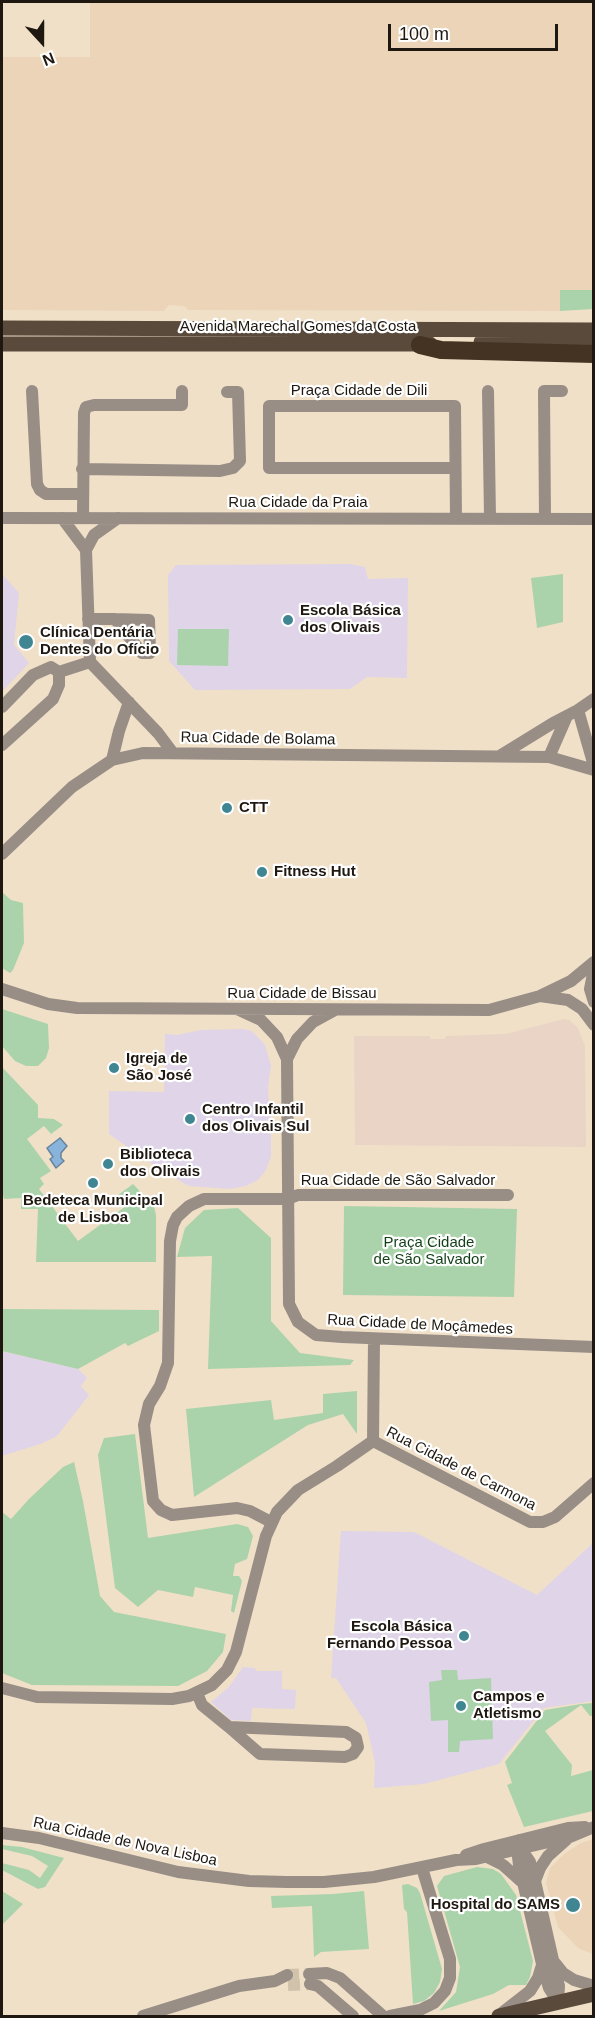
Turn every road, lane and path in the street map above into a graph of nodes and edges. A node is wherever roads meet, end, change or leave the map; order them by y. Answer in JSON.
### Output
{"nodes":[{"id":1,"x":594,"y":326,"type":"edge"},
{"id":2,"x":2,"y":328,"type":"edge"},
{"id":3,"x":555,"y":330,"type":"junction"},
{"id":4,"x":594,"y":330,"type":"edge"},
{"id":5,"x":594,"y":343,"type":"edge"},
{"id":6,"x":2,"y":344,"type":"edge"},
{"id":7,"x":420,"y":345,"type":"junction"},
{"id":8,"x":594,"y":354,"type":"edge"},
{"id":9,"x":32,"y":391,"type":"dead end"},
{"id":10,"x":488,"y":391,"type":"dead end"},
{"id":11,"x":562,"y":391,"type":"dead end"},
{"id":12,"x":182,"y":392,"type":"dead end"},
{"id":13,"x":227,"y":392,"type":"dead end"},
{"id":14,"x":455,"y":468,"type":"junction"},
{"id":15,"x":82,"y":469,"type":"junction"},
{"id":16,"x":83,"y":494,"type":"junction"},
{"id":17,"x":2,"y":518,"type":"edge"},
{"id":18,"x":62,"y":518,"type":"junction"},
{"id":19,"x":83,"y":518,"type":"junction"},
{"id":20,"x":118,"y":518,"type":"junction"},
{"id":21,"x":490,"y":518,"type":"junction"},
{"id":22,"x":456,"y":519,"type":"junction"},
{"id":23,"x":545,"y":519,"type":"junction"},
{"id":24,"x":594,"y":519,"type":"edge"},
{"id":25,"x":86,"y":550,"type":"junction"},
{"id":26,"x":88,"y":619,"type":"junction"},
{"id":27,"x":115,"y":619,"type":"dead end"},
{"id":28,"x":90,"y":662,"type":"junction"},
{"id":29,"x":59,"y":672,"type":"junction"},
{"id":30,"x":594,"y":699,"type":"edge"},
{"id":31,"x":129,"y":702,"type":"junction"},
{"id":32,"x":2,"y":707,"type":"edge"},
{"id":33,"x":572,"y":713,"type":"junction"},
{"id":34,"x":2,"y":745,"type":"edge"},
{"id":35,"x":173,"y":753,"type":"junction"},
{"id":36,"x":501,"y":755,"type":"junction"},
{"id":37,"x":549,"y":757,"type":"junction"},
{"id":38,"x":112,"y":760,"type":"junction"},
{"id":39,"x":594,"y":766,"type":"edge"},
{"id":40,"x":594,"y":771,"type":"edge"},
{"id":41,"x":2,"y":854,"type":"edge"},
{"id":42,"x":594,"y":962,"type":"edge"},
{"id":43,"x":594,"y":969,"type":"edge"},
{"id":44,"x":2,"y":988,"type":"edge"},
{"id":45,"x":540,"y":996,"type":"junction"},
{"id":46,"x":594,"y":1002,"type":"edge"},
{"id":47,"x":237,"y":1010,"type":"junction"},
{"id":48,"x":337,"y":1010,"type":"junction"},
{"id":49,"x":594,"y":1025,"type":"edge"},
{"id":50,"x":287,"y":1059,"type":"junction"},
{"id":51,"x":508,"y":1195,"type":"dead end"},
{"id":52,"x":288,"y":1199,"type":"junction"},
{"id":53,"x":374,"y":1340,"type":"junction"},
{"id":54,"x":594,"y":1347,"type":"edge"},
{"id":55,"x":373,"y":1442,"type":"junction"},
{"id":56,"x":594,"y":1483,"type":"edge"},
{"id":57,"x":271,"y":1522,"type":"junction"},
{"id":58,"x":2,"y":1688,"type":"edge"},
{"id":59,"x":197,"y":1693,"type":"junction"},
{"id":60,"x":229,"y":1727,"type":"junction"},
{"id":61,"x":2,"y":1833,"type":"edge"},
{"id":62,"x":570,"y":1837,"type":"junction"},
{"id":63,"x":520,"y":1845,"type":"junction"},
{"id":64,"x":488,"y":1857,"type":"junction"},
{"id":65,"x":456,"y":1860,"type":"junction"},
{"id":66,"x":422,"y":1868,"type":"junction"},
{"id":67,"x":529,"y":1882,"type":"junction"},
{"id":68,"x":548,"y":1962,"type":"junction"},
{"id":69,"x":288,"y":1980,"type":"tunnel mouth"},
{"id":70,"x":594,"y":1986,"type":"edge"},
{"id":71,"x":594,"y":1994,"type":"edge"},
{"id":72,"x":558,"y":2002,"type":"junction"},
{"id":73,"x":143,"y":2016,"type":"edge"},
{"id":74,"x":352,"y":2016,"type":"edge"},
{"id":75,"x":383,"y":2016,"type":"edge"},
{"id":76,"x":390,"y":2016,"type":"edge"},
{"id":77,"x":497,"y":2016,"type":"edge"}],
"edges":[{"from":1,"to":3,"type":"main road"},
{"from":2,"to":3,"type":"main road","name":"Avenida Marechal Gomes da Costa"},
{"from":3,"to":4,"type":"main road","name":"Avenida Marechal Gomes da Costa"},
{"from":5,"to":7,"type":"main road","name":"Avenida Marechal Gomes da Costa"},
{"from":6,"to":7,"type":"main road","name":"Avenida Marechal Gomes da Costa"},
{"from":7,"to":8,"type":"highway"},
{"from":9,"to":16,"type":"street"},
{"from":10,"to":21,"type":"street"},
{"from":11,"to":23,"type":"street"},
{"from":12,"to":15,"type":"street"},
{"from":13,"to":15,"type":"street"},
{"from":14,"to":14,"type":"street","name":"Praça Cidade de Dili"},
{"from":14,"to":22,"type":"street","name":"Praça Cidade de Dili"},
{"from":15,"to":16,"type":"street"},
{"from":16,"to":19,"type":"street"},
{"from":17,"to":18,"type":"street","name":"Rua Cidade da Praia"},
{"from":18,"to":19,"type":"street","name":"Rua Cidade da Praia"},
{"from":18,"to":25,"type":"street"},
{"from":19,"to":20,"type":"street","name":"Rua Cidade da Praia"},
{"from":20,"to":22,"type":"street","name":"Rua Cidade da Praia"},
{"from":20,"to":25,"type":"street"},
{"from":21,"to":22,"type":"street","name":"Rua Cidade da Praia"},
{"from":21,"to":23,"type":"street","name":"Rua Cidade da Praia"},
{"from":23,"to":24,"type":"street","name":"Rua Cidade da Praia"},
{"from":25,"to":26,"type":"street"},
{"from":26,"to":27,"type":"street"},
{"from":26,"to":28,"type":"street"},
{"from":28,"to":29,"type":"street"},
{"from":28,"to":31,"type":"street"},
{"from":29,"to":32,"type":"street"},
{"from":29,"to":34,"type":"street"},
{"from":30,"to":33,"type":"street"},
{"from":31,"to":35,"type":"street"},
{"from":31,"to":38,"type":"street"},
{"from":33,"to":36,"type":"street"},
{"from":33,"to":37,"type":"street"},
{"from":33,"to":39,"type":"street"},
{"from":35,"to":36,"type":"street","name":"Rua Cidade de Bolama"},
{"from":35,"to":38,"type":"street","name":"Rua Cidade de Bolama"},
{"from":36,"to":37,"type":"street","name":"Rua Cidade de Bolama"},
{"from":37,"to":40,"type":"street"},
{"from":38,"to":41,"type":"street","name":"Rua Cidade de Bolama"},
{"from":42,"to":45,"type":"street","name":"Rua Cidade de Bissau"},
{"from":43,"to":46,"type":"street"},
{"from":44,"to":47,"type":"street","name":"Rua Cidade de Bissau"},
{"from":45,"to":48,"type":"street","name":"Rua Cidade de Bissau"},
{"from":45,"to":49,"type":"street"},
{"from":47,"to":48,"type":"street","name":"Rua Cidade de Bissau"},
{"from":47,"to":50,"type":"street","name":"Rua Cidade de Moçâmedes"},
{"from":48,"to":50,"type":"street"},
{"from":50,"to":52,"type":"street","name":"Rua Cidade de Moçâmedes"},
{"from":51,"to":52,"type":"street","name":"Rua Cidade de São Salvador"},
{"from":52,"to":53,"type":"street","name":"Rua Cidade de Moçâmedes"},
{"from":52,"to":57,"type":"street","name":"Rua Cidade de São Salvador"},
{"from":53,"to":54,"type":"street","name":"Rua Cidade de Moçâmedes"},
{"from":53,"to":55,"type":"street"},
{"from":55,"to":56,"type":"street","name":"Rua Cidade de Carmona"},
{"from":55,"to":57,"type":"street"},
{"from":57,"to":59,"type":"street"},
{"from":58,"to":59,"type":"street"},
{"from":59,"to":60,"type":"street"},
{"from":60,"to":60,"type":"street"},
{"from":61,"to":66,"type":"street","name":"Rua Cidade de Nova Lisboa"},
{"from":62,"to":63,"type":"street","name":"Rua Cidade de Nova Lisboa"},
{"from":62,"to":63,"type":"street","name":"Rua Cidade de Nova Lisboa"},
{"from":62,"to":67,"type":"street"},
{"from":63,"to":64,"type":"street","name":"Rua Cidade de Nova Lisboa"},
{"from":63,"to":65,"type":"street","name":"Rua Cidade de Nova Lisboa"},
{"from":63,"to":67,"type":"street"},
{"from":64,"to":65,"type":"street","name":"Rua Cidade de Nova Lisboa"},
{"from":64,"to":67,"type":"street"},
{"from":65,"to":66,"type":"street","name":"Rua Cidade de Nova Lisboa"},
{"from":66,"to":76,"type":"street"},
{"from":67,"to":68,"type":"street"},
{"from":68,"to":70,"type":"street"},
{"from":68,"to":72,"type":"street"},
{"from":68,"to":77,"type":"street"},
{"from":69,"to":73,"type":"street"},
{"from":71,"to":72,"type":"main road"},
{"from":72,"to":77,"type":"main road"},
{"from":74,"to":75,"type":"street"}]}
